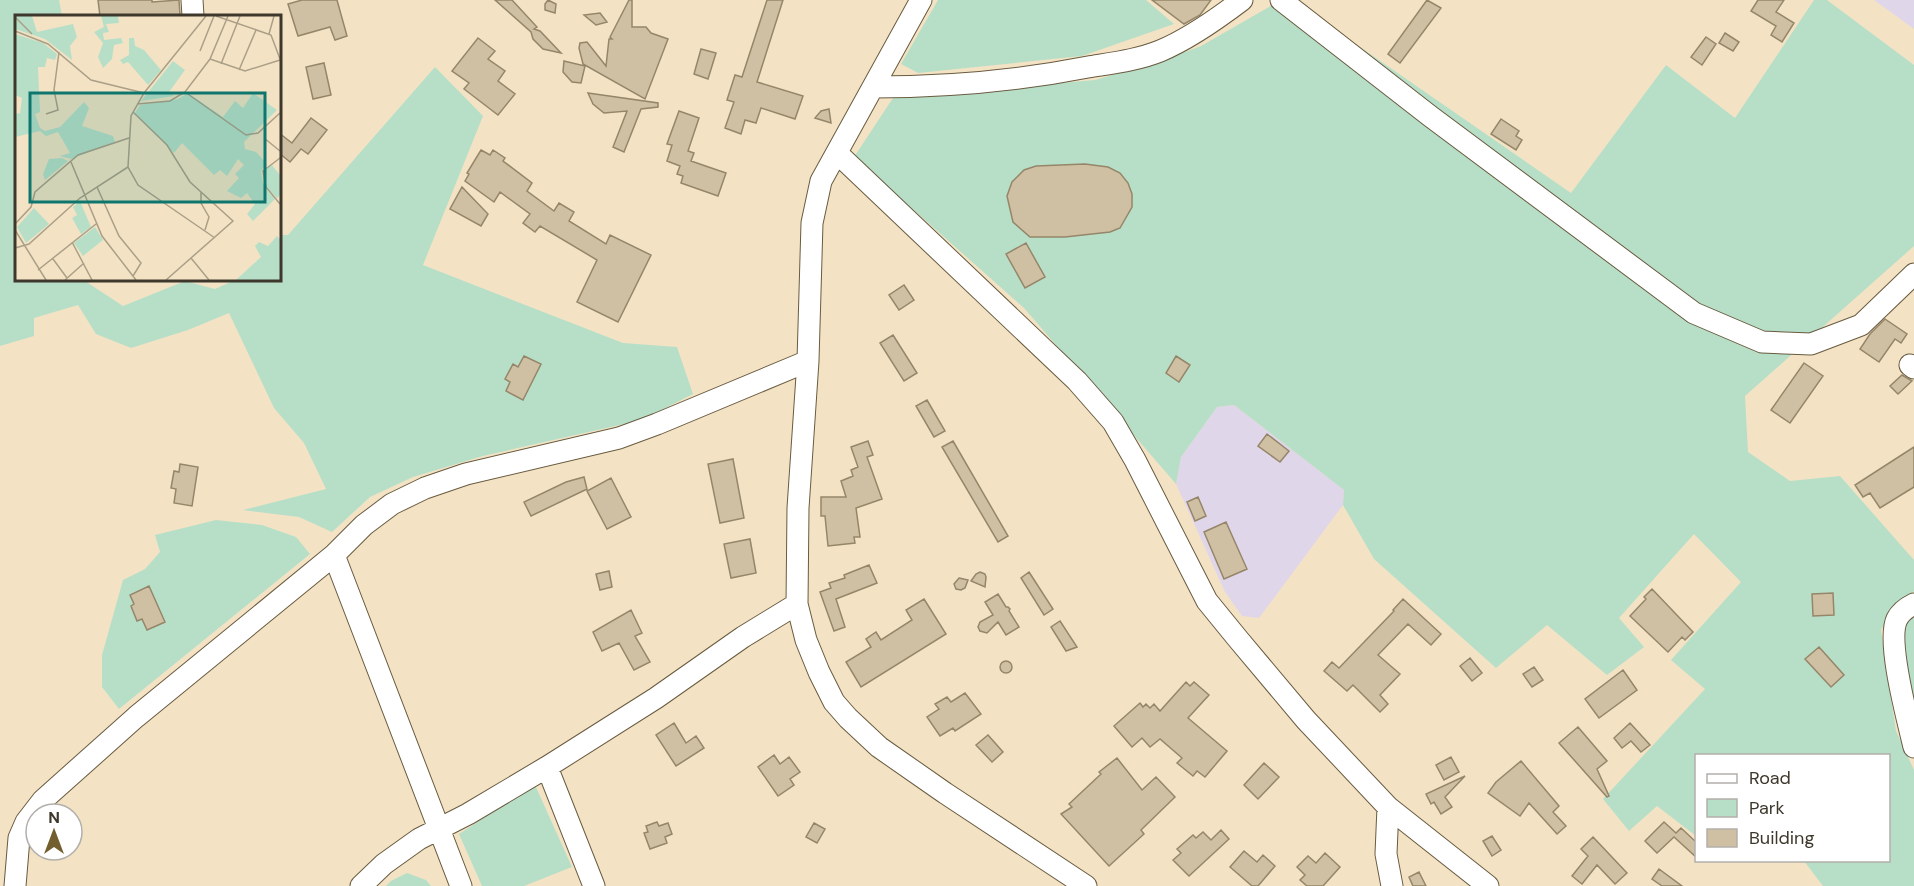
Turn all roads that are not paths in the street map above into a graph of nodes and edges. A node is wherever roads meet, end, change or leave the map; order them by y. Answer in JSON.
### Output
{"nodes":[{"id":1,"x":192,"y":0,"type":"edge"},
{"id":2,"x":921,"y":0,"type":"edge"},
{"id":3,"x":1242,"y":0,"type":"edge"},
{"id":4,"x":1281,"y":0,"type":"edge"},
{"id":5,"x":193,"y":15,"type":"edge"},
{"id":6,"x":873,"y":87,"type":"junction"},
{"id":7,"x":837,"y":153,"type":"junction"},
{"id":8,"x":1914,"y":274,"type":"edge"},
{"id":9,"x":808,"y":361,"type":"junction"},
{"id":10,"x":334,"y":555,"type":"junction"},
{"id":11,"x":797,"y":604,"type":"junction"},
{"id":12,"x":1914,"y":604,"type":"edge"},
{"id":13,"x":1914,"y":747,"type":"edge"},
{"id":14,"x":547,"y":767,"type":"junction"},
{"id":15,"x":1388,"y":807,"type":"junction"},
{"id":16,"x":440,"y":828,"type":"junction"},
{"id":17,"x":15,"y":886,"type":"edge"},
{"id":18,"x":361,"y":886,"type":"edge"},
{"id":19,"x":461,"y":886,"type":"edge"},
{"id":20,"x":594,"y":886,"type":"edge"},
{"id":21,"x":1086,"y":886,"type":"edge"},
{"id":22,"x":1392,"y":886,"type":"edge"},
{"id":23,"x":1488,"y":886,"type":"edge"}],
"edges":[{"from":1,"to":5,"type":"street"},
{"from":2,"to":6,"type":"street"},
{"from":3,"to":6,"type":"street"},
{"from":4,"to":8,"type":"street"},
{"from":6,"to":7,"type":"street"},
{"from":7,"to":9,"type":"street"},
{"from":7,"to":15,"type":"street"},
{"from":9,"to":10,"type":"street"},
{"from":9,"to":11,"type":"street"},
{"from":10,"to":16,"type":"street"},
{"from":10,"to":17,"type":"street"},
{"from":11,"to":14,"type":"street"},
{"from":11,"to":21,"type":"street"},
{"from":12,"to":13,"type":"street"},
{"from":14,"to":16,"type":"street"},
{"from":14,"to":20,"type":"street"},
{"from":15,"to":22,"type":"street"},
{"from":15,"to":23,"type":"street"},
{"from":16,"to":18,"type":"street"},
{"from":16,"to":19,"type":"street"}]}
